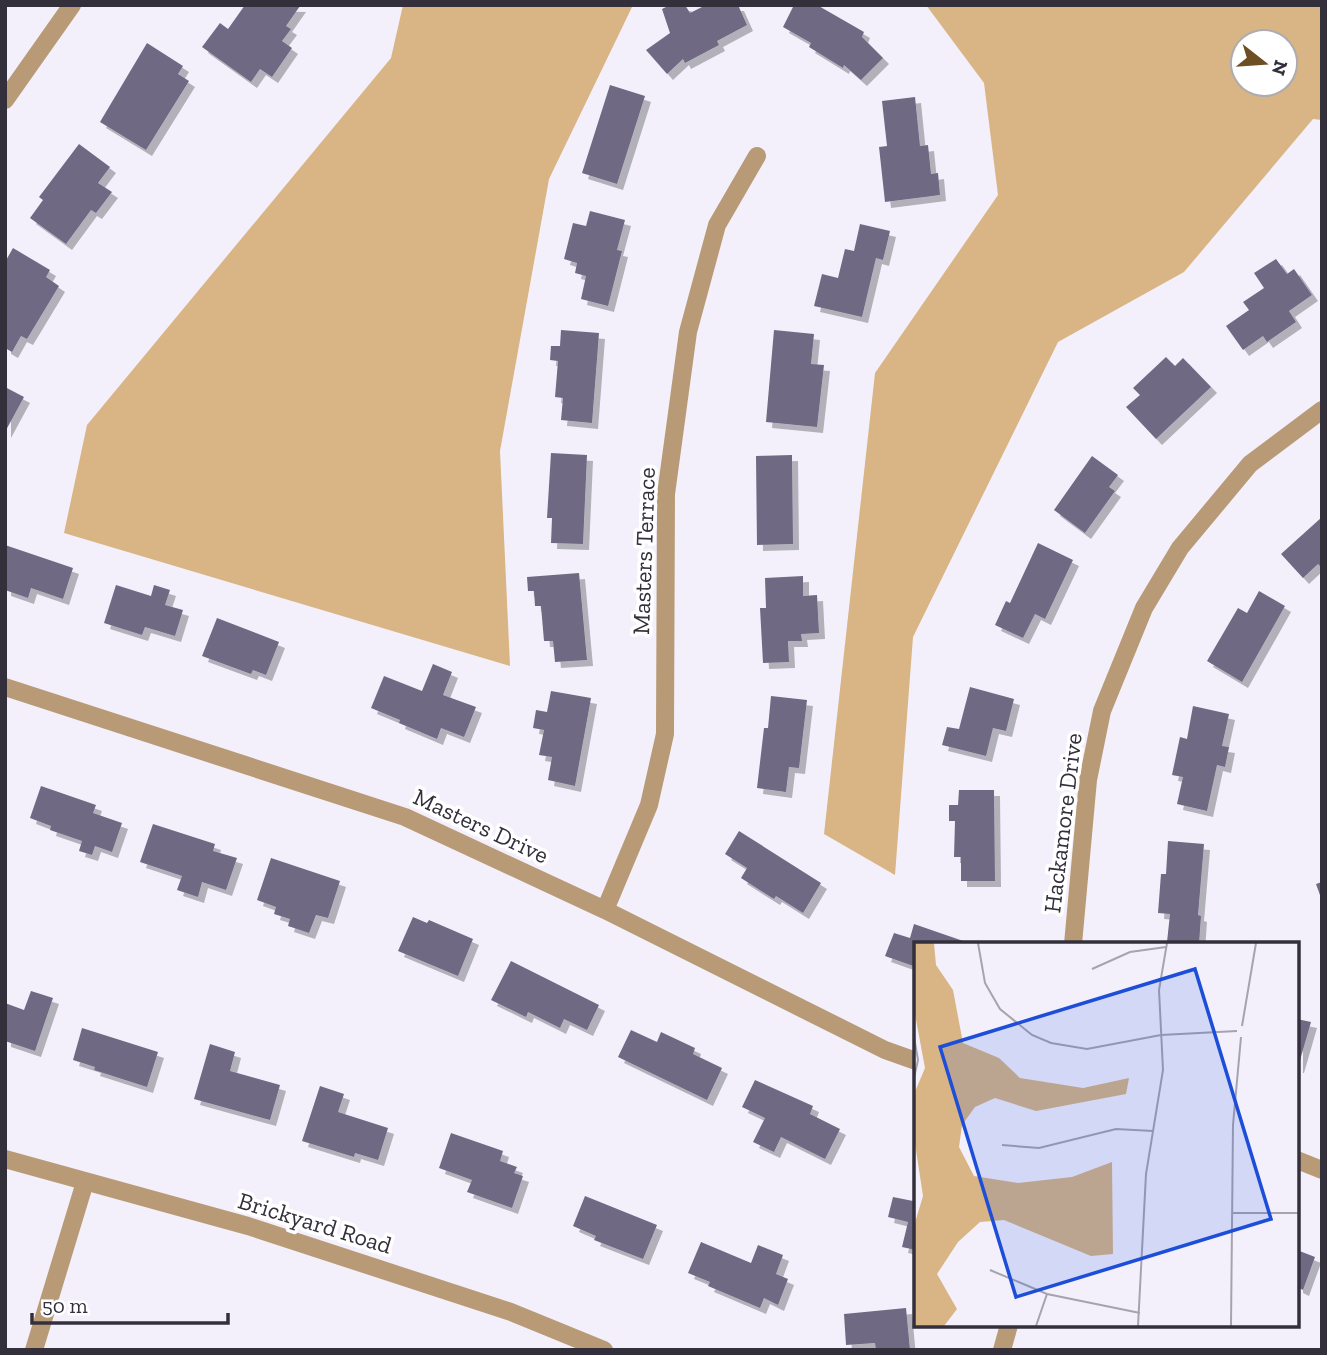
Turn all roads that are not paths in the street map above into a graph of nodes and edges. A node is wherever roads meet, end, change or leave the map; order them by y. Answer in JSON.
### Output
{"nodes":[{"id":1,"x":72,"y":5,"type":"edge"},
{"id":2,"x":5,"y":100,"type":"edge"},
{"id":3,"x":757,"y":156,"type":"dead end"},
{"id":4,"x":1322,"y":410,"type":"edge"},
{"id":5,"x":5,"y":687,"type":"edge"},
{"id":6,"x":605,"y":910,"type":"junction"},
{"id":7,"x":1073,"y":942,"type":"edge"},
{"id":8,"x":914,"y":1060,"type":"edge"},
{"id":9,"x":5,"y":1159,"type":"edge"},
{"id":10,"x":1299,"y":1161,"type":"edge"},
{"id":11,"x":1322,"y":1170,"type":"edge"},
{"id":12,"x":85,"y":1182,"type":"junction"},
{"id":13,"x":1008,"y":1327,"type":"edge"},
{"id":14,"x":34,"y":1350,"type":"edge"},
{"id":15,"x":604,"y":1350,"type":"edge"},
{"id":16,"x":1002,"y":1350,"type":"edge"}],
"edges":[{"from":1,"to":2,"type":"street"},
{"from":3,"to":6,"type":"street","name":"Masters Terrace"},
{"from":4,"to":7,"type":"street","name":"Hackamore Drive"},
{"from":5,"to":6,"type":"street","name":"Masters Drive"},
{"from":6,"to":8,"type":"street","name":"Masters Drive"},
{"from":9,"to":12,"type":"street","name":"Brickyard Road"},
{"from":10,"to":11,"type":"street"},
{"from":12,"to":14,"type":"street"},
{"from":12,"to":15,"type":"street","name":"Brickyard Road"},
{"from":13,"to":16,"type":"street"}]}
